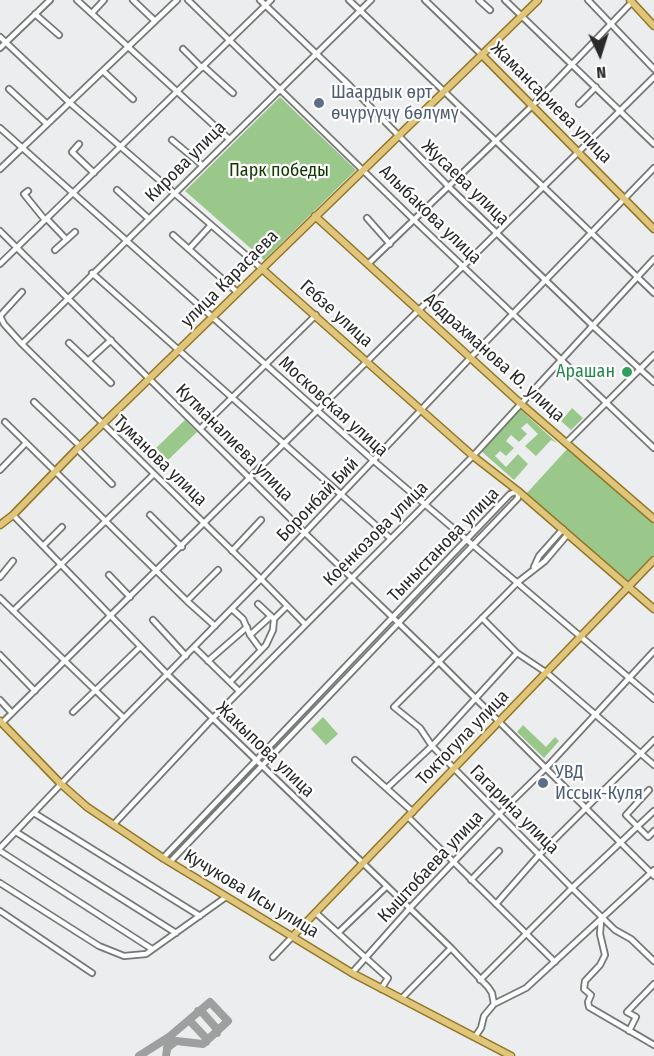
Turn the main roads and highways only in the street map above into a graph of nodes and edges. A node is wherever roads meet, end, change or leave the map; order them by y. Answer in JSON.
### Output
{"nodes":[{"id":1,"x":538,"y":0,"type":"edge"},
{"id":2,"x":634,"y":2,"type":"edge"},
{"id":3,"x":654,"y":26,"type":"edge"},
{"id":4,"x":481,"y":54,"type":"junction"},
{"id":5,"x":315,"y":216,"type":"junction"},
{"id":6,"x":654,"y":229,"type":"edge"},
{"id":7,"x":261,"y":268,"type":"junction"},
{"id":8,"x":654,"y":519,"type":"edge"},
{"id":9,"x":0,"y":525,"type":"edge"},
{"id":10,"x":654,"y":560,"type":"edge"},
{"id":11,"x":629,"y":587,"type":"junction"},
{"id":12,"x":654,"y":609,"type":"edge"},
{"id":13,"x":1,"y":722,"type":"edge"},
{"id":14,"x":293,"y":936,"type":"junction"},
{"id":15,"x":511,"y":1056,"type":"edge"}],
"edges":[{"from":1,"to":4,"type":"main road","name":"улица Карасаева"},
{"from":2,"to":3,"type":"main road"},
{"from":4,"to":5,"type":"main road","name":"улица Карасаева"},
{"from":4,"to":6,"type":"main road","name":"Жамансариева улица"},
{"from":5,"to":7,"type":"main road","name":"улица Карасаева"},
{"from":5,"to":8,"type":"main road","name":"Абдрахманова Ю. улица"},
{"from":7,"to":9,"type":"main road","name":"улица Карасаева"},
{"from":7,"to":11,"type":"main road","name":"Гебзе улица"},
{"from":10,"to":11,"type":"main road","name":"Токтогула улица"},
{"from":11,"to":12,"type":"main road","name":"Гебзе улица"},
{"from":11,"to":14,"type":"main road","name":"Токтогула улица"},
{"from":13,"to":14,"type":"main road","name":"Кучукова Исы улица"},
{"from":14,"to":15,"type":"main road","name":"Кучукова Исы улица"}]}
